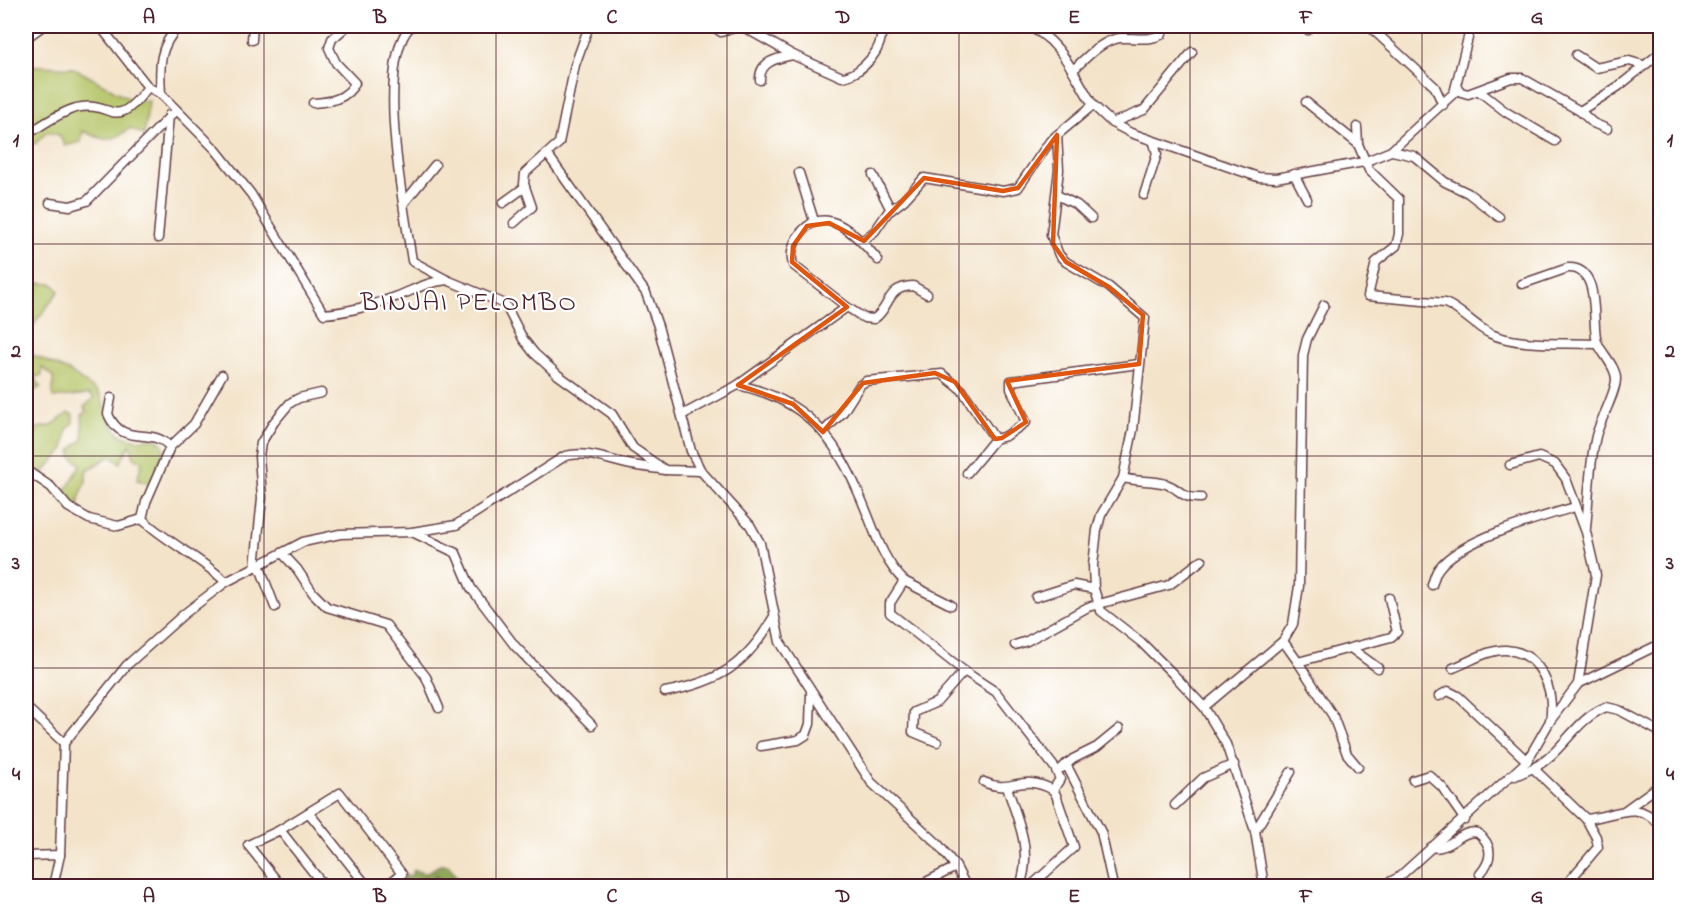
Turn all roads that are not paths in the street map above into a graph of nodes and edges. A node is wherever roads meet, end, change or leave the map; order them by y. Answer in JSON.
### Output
{"nodes":[{"id":1,"x":43,"y":26,"type":"edge"},
{"id":2,"x":100,"y":26,"type":"edge"},
{"id":3,"x":179,"y":26,"type":"edge"},
{"id":4,"x":254,"y":26,"type":"edge"},
{"id":5,"x":347,"y":26,"type":"edge"},
{"id":6,"x":443,"y":26,"type":"edge"},
{"id":7,"x":471,"y":26,"type":"edge"},
{"id":8,"x":589,"y":26,"type":"edge"},
{"id":9,"x":712,"y":26,"type":"edge"},
{"id":10,"x":880,"y":26,"type":"edge"},
{"id":11,"x":1025,"y":26,"type":"edge"},
{"id":12,"x":1369,"y":26,"type":"edge"},
{"id":13,"x":1472,"y":26,"type":"edge"},
{"id":14,"x":408,"y":27,"type":"edge"},
{"id":15,"x":1046,"y":29,"type":"edge"},
{"id":16,"x":1162,"y":34,"type":"dead end"},
{"id":17,"x":26,"y":38,"type":"edge"},
{"id":18,"x":252,"y":40,"type":"dead end"},
{"id":19,"x":1192,"y":52,"type":"dead end"},
{"id":20,"x":1660,"y":53,"type":"edge"},
{"id":21,"x":1576,"y":55,"type":"dead end"},
{"id":22,"x":793,"y":56,"type":"junction"},
{"id":23,"x":1643,"y":65,"type":"junction"},
{"id":24,"x":1073,"y":70,"type":"junction"},
{"id":25,"x":760,"y":80,"type":"dead end"},
{"id":26,"x":148,"y":87,"type":"junction"},
{"id":27,"x":1457,"y":87,"type":"junction"},
{"id":28,"x":1479,"y":91,"type":"junction"},
{"id":29,"x":161,"y":94,"type":"junction"},
{"id":30,"x":1306,"y":102,"type":"dead end"},
{"id":31,"x":314,"y":103,"type":"dead end"},
{"id":32,"x":1092,"y":105,"type":"junction"},
{"id":33,"x":1443,"y":105,"type":"junction"},
{"id":34,"x":1580,"y":111,"type":"junction"},
{"id":35,"x":172,"y":113,"type":"junction"},
{"id":36,"x":1112,"y":123,"type":"junction"},
{"id":37,"x":1358,"y":127,"type":"dead end"},
{"id":38,"x":1607,"y":129,"type":"dead end"},
{"id":39,"x":26,"y":135,"type":"edge"},
{"id":40,"x":1057,"y":135,"type":"junction"},
{"id":41,"x":1555,"y":141,"type":"dead end"},
{"id":42,"x":1154,"y":143,"type":"junction"},
{"id":43,"x":1358,"y":144,"type":"junction"},
{"id":44,"x":1391,"y":151,"type":"junction"},
{"id":45,"x":548,"y":154,"type":"junction"},
{"id":46,"x":1364,"y":162,"type":"junction"},
{"id":47,"x":435,"y":165,"type":"dead end"},
{"id":48,"x":799,"y":173,"type":"dead end"},
{"id":49,"x":1294,"y":174,"type":"junction"},
{"id":50,"x":873,"y":175,"type":"dead end"},
{"id":51,"x":525,"y":187,"type":"junction"},
{"id":52,"x":1057,"y":195,"type":"junction"},
{"id":53,"x":1144,"y":195,"type":"dead end"},
{"id":54,"x":1307,"y":199,"type":"dead end"},
{"id":55,"x":50,"y":203,"type":"dead end"},
{"id":56,"x":404,"y":203,"type":"junction"},
{"id":57,"x":503,"y":203,"type":"dead end"},
{"id":58,"x":891,"y":210,"type":"junction"},
{"id":59,"x":1499,"y":217,"type":"dead end"},
{"id":60,"x":1090,"y":218,"type":"dead end"},
{"id":61,"x":814,"y":221,"type":"junction"},
{"id":62,"x":514,"y":224,"type":"dead end"},
{"id":63,"x":158,"y":238,"type":"dead end"},
{"id":64,"x":862,"y":241,"type":"junction"},
{"id":65,"x":878,"y":260,"type":"dead end"},
{"id":66,"x":447,"y":280,"type":"junction"},
{"id":67,"x":1522,"y":284,"type":"dead end"},
{"id":68,"x":927,"y":294,"type":"dead end"},
{"id":69,"x":1324,"y":305,"type":"dead end"},
{"id":70,"x":847,"y":307,"type":"junction"},
{"id":71,"x":1598,"y":344,"type":"junction"},
{"id":72,"x":1139,"y":364,"type":"junction"},
{"id":73,"x":222,"y":375,"type":"dead end"},
{"id":74,"x":738,"y":385,"type":"junction"},
{"id":75,"x":321,"y":393,"type":"dead end"},
{"id":76,"x":111,"y":398,"type":"dead end"},
{"id":77,"x":682,"y":415,"type":"junction"},
{"id":78,"x":823,"y":432,"type":"junction"},
{"id":79,"x":995,"y":439,"type":"junction"},
{"id":80,"x":170,"y":447,"type":"junction"},
{"id":81,"x":1510,"y":465,"type":"dead end"},
{"id":82,"x":26,"y":470,"type":"edge"},
{"id":83,"x":665,"y":470,"type":"junction"},
{"id":84,"x":701,"y":471,"type":"junction"},
{"id":85,"x":967,"y":474,"type":"dead end"},
{"id":86,"x":1123,"y":478,"type":"junction"},
{"id":87,"x":1201,"y":498,"type":"dead end"},
{"id":88,"x":1575,"y":507,"type":"junction"},
{"id":89,"x":142,"y":519,"type":"junction"},
{"id":90,"x":412,"y":532,"type":"junction"},
{"id":91,"x":1586,"y":532,"type":"junction"},
{"id":92,"x":282,"y":553,"type":"junction"},
{"id":93,"x":1202,"y":560,"type":"dead end"},
{"id":94,"x":257,"y":566,"type":"junction"},
{"id":95,"x":904,"y":580,"type":"junction"},
{"id":96,"x":226,"y":582,"type":"junction"},
{"id":97,"x":1432,"y":585,"type":"dead end"},
{"id":98,"x":1094,"y":589,"type":"junction"},
{"id":99,"x":1036,"y":597,"type":"dead end"},
{"id":100,"x":1389,"y":598,"type":"dead end"},
{"id":101,"x":1098,"y":603,"type":"junction"},
{"id":102,"x":951,"y":605,"type":"dead end"},
{"id":103,"x":275,"y":608,"type":"dead end"},
{"id":104,"x":773,"y":618,"type":"junction"},
{"id":105,"x":1283,"y":641,"type":"junction"},
{"id":106,"x":1015,"y":645,"type":"dead end"},
{"id":107,"x":1660,"y":645,"type":"edge"},
{"id":108,"x":1352,"y":649,"type":"junction"},
{"id":109,"x":1298,"y":662,"type":"junction"},
{"id":110,"x":1378,"y":668,"type":"dead end"},
{"id":111,"x":1453,"y":668,"type":"dead end"},
{"id":112,"x":964,"y":671,"type":"junction"},
{"id":113,"x":1578,"y":684,"type":"junction"},
{"id":114,"x":665,"y":692,"type":"dead end"},
{"id":115,"x":811,"y":692,"type":"junction"},
{"id":116,"x":1438,"y":696,"type":"dead end"},
{"id":117,"x":26,"y":707,"type":"edge"},
{"id":118,"x":1204,"y":707,"type":"junction"},
{"id":119,"x":439,"y":708,"type":"dead end"},
{"id":120,"x":1550,"y":721,"type":"junction"},
{"id":121,"x":592,"y":725,"type":"dead end"},
{"id":122,"x":1119,"y":729,"type":"dead end"},
{"id":123,"x":1660,"y":732,"type":"edge"},
{"id":124,"x":937,"y":742,"type":"dead end"},
{"id":125,"x":64,"y":743,"type":"junction"},
{"id":126,"x":761,"y":746,"type":"dead end"},
{"id":127,"x":1066,"y":764,"type":"junction"},
{"id":128,"x":1234,"y":764,"type":"junction"},
{"id":129,"x":1530,"y":765,"type":"junction"},
{"id":130,"x":1358,"y":767,"type":"dead end"},
{"id":131,"x":1058,"y":772,"type":"junction"},
{"id":132,"x":1292,"y":772,"type":"dead end"},
{"id":133,"x":1413,"y":780,"type":"dead end"},
{"id":134,"x":984,"y":782,"type":"dead end"},
{"id":135,"x":1660,"y":785,"type":"edge"},
{"id":136,"x":1008,"y":787,"type":"junction"},
{"id":137,"x":1053,"y":790,"type":"junction"},
{"id":138,"x":1175,"y":805,"type":"dead end"},
{"id":139,"x":1624,"y":811,"type":"junction"},
{"id":140,"x":309,"y":813,"type":"junction"},
{"id":141,"x":1586,"y":819,"type":"junction"},
{"id":142,"x":1465,"y":820,"type":"junction"},
{"id":143,"x":1660,"y":825,"type":"edge"},
{"id":144,"x":280,"y":830,"type":"junction"},
{"id":145,"x":1255,"y":831,"type":"junction"},
{"id":146,"x":1431,"y":847,"type":"junction"},
{"id":147,"x":60,"y":855,"type":"junction"},
{"id":148,"x":26,"y":856,"type":"edge"},
{"id":149,"x":956,"y":867,"type":"junction"},
{"id":150,"x":1480,"y":874,"type":"dead end"},
{"id":151,"x":1263,"y":883,"type":"edge"},
{"id":152,"x":53,"y":886,"type":"edge"},
{"id":153,"x":281,"y":886,"type":"edge"},
{"id":154,"x":324,"y":886,"type":"edge"},
{"id":155,"x":367,"y":886,"type":"edge"},
{"id":156,"x":385,"y":886,"type":"edge"},
{"id":157,"x":918,"y":886,"type":"edge"},
{"id":158,"x":966,"y":886,"type":"edge"},
{"id":159,"x":1020,"y":886,"type":"edge"},
{"id":160,"x":1030,"y":886,"type":"edge"},
{"id":161,"x":1113,"y":886,"type":"edge"},
{"id":162,"x":1253,"y":886,"type":"edge"},
{"id":163,"x":1382,"y":886,"type":"edge"},
{"id":164,"x":1565,"y":886,"type":"edge"}],
"edges":[{"from":1,"to":17,"type":"street"},
{"from":2,"to":26,"type":"street"},
{"from":3,"to":29,"type":"street"},
{"from":4,"to":18,"type":"street"},
{"from":5,"to":31,"type":"street"},
{"from":6,"to":7,"type":"street"},
{"from":8,"to":45,"type":"street"},
{"from":9,"to":22,"type":"street"},
{"from":10,"to":22,"type":"street"},
{"from":11,"to":15,"type":"street"},
{"from":12,"to":33,"type":"street"},
{"from":13,"to":27,"type":"street"},
{"from":14,"to":56,"type":"street"},
{"from":15,"to":24,"type":"street"},
{"from":16,"to":24,"type":"street"},
{"from":19,"to":36,"type":"street"},
{"from":20,"to":23,"type":"street"},
{"from":21,"to":23,"type":"street"},
{"from":22,"to":25,"type":"street"},
{"from":23,"to":34,"type":"street"},
{"from":24,"to":32,"type":"street"},
{"from":26,"to":29,"type":"street"},
{"from":26,"to":39,"type":"street"},
{"from":27,"to":28,"type":"street"},
{"from":27,"to":33,"type":"street"},
{"from":28,"to":34,"type":"street"},
{"from":28,"to":41,"type":"street"},
{"from":29,"to":35,"type":"street"},
{"from":30,"to":43,"type":"street"},
{"from":32,"to":36,"type":"street"},
{"from":32,"to":40,"type":"street"},
{"from":33,"to":44,"type":"street"},
{"from":34,"to":38,"type":"street"},
{"from":35,"to":55,"type":"street"},
{"from":35,"to":63,"type":"street"},
{"from":35,"to":66,"type":"street"},
{"from":36,"to":42,"type":"street"},
{"from":37,"to":43,"type":"street"},
{"from":40,"to":52,"type":"street"},
{"from":40,"to":58,"type":"street"},
{"from":42,"to":49,"type":"street"},
{"from":42,"to":53,"type":"street"},
{"from":43,"to":46,"type":"street"},
{"from":44,"to":46,"type":"street"},
{"from":44,"to":59,"type":"street"},
{"from":45,"to":51,"type":"street"},
{"from":45,"to":77,"type":"street"},
{"from":46,"to":49,"type":"street"},
{"from":46,"to":71,"type":"street"},
{"from":47,"to":56,"type":"street"},
{"from":48,"to":61,"type":"street"},
{"from":49,"to":54,"type":"street"},
{"from":50,"to":58,"type":"street"},
{"from":51,"to":57,"type":"street"},
{"from":51,"to":62,"type":"street"},
{"from":52,"to":60,"type":"street"},
{"from":52,"to":72,"type":"street"},
{"from":56,"to":66,"type":"street"},
{"from":58,"to":64,"type":"street"},
{"from":61,"to":64,"type":"street"},
{"from":61,"to":70,"type":"street"},
{"from":64,"to":65,"type":"street"},
{"from":66,"to":83,"type":"street"},
{"from":67,"to":71,"type":"street"},
{"from":68,"to":70,"type":"street"},
{"from":69,"to":105,"type":"street"},
{"from":70,"to":74,"type":"street"},
{"from":71,"to":91,"type":"street"},
{"from":72,"to":79,"type":"street"},
{"from":72,"to":86,"type":"street"},
{"from":73,"to":80,"type":"street"},
{"from":74,"to":77,"type":"street"},
{"from":74,"to":78,"type":"street"},
{"from":75,"to":94,"type":"street"},
{"from":76,"to":80,"type":"street"},
{"from":77,"to":84,"type":"street"},
{"from":78,"to":79,"type":"street"},
{"from":78,"to":95,"type":"street"},
{"from":79,"to":85,"type":"street"},
{"from":80,"to":89,"type":"street"},
{"from":81,"to":88,"type":"street"},
{"from":82,"to":89,"type":"street"},
{"from":83,"to":84,"type":"street"},
{"from":83,"to":90,"type":"street"},
{"from":84,"to":104,"type":"street"},
{"from":86,"to":87,"type":"street"},
{"from":86,"to":98,"type":"street"},
{"from":88,"to":91,"type":"street"},
{"from":88,"to":97,"type":"street"},
{"from":89,"to":96,"type":"street"},
{"from":90,"to":92,"type":"street"},
{"from":90,"to":121,"type":"street"},
{"from":91,"to":113,"type":"street"},
{"from":92,"to":94,"type":"street"},
{"from":92,"to":119,"type":"street"},
{"from":93,"to":101,"type":"street"},
{"from":94,"to":96,"type":"street"},
{"from":94,"to":103,"type":"street"},
{"from":95,"to":102,"type":"street"},
{"from":95,"to":112,"type":"street"},
{"from":96,"to":125,"type":"street"},
{"from":98,"to":99,"type":"street"},
{"from":98,"to":101,"type":"street"},
{"from":100,"to":108,"type":"street"},
{"from":101,"to":106,"type":"street"},
{"from":101,"to":118,"type":"street"},
{"from":104,"to":114,"type":"street"},
{"from":104,"to":115,"type":"street"},
{"from":105,"to":109,"type":"street"},
{"from":105,"to":118,"type":"street"},
{"from":107,"to":113,"type":"street"},
{"from":108,"to":109,"type":"street"},
{"from":108,"to":110,"type":"street"},
{"from":109,"to":130,"type":"street"},
{"from":111,"to":120,"type":"street"},
{"from":112,"to":124,"type":"street"},
{"from":112,"to":131,"type":"street"},
{"from":113,"to":120,"type":"street"},
{"from":115,"to":126,"type":"street"},
{"from":115,"to":149,"type":"street"},
{"from":116,"to":129,"type":"street"},
{"from":117,"to":125,"type":"street"},
{"from":118,"to":128,"type":"street"},
{"from":120,"to":129,"type":"street"},
{"from":122,"to":127,"type":"street"},
{"from":123,"to":129,"type":"street"},
{"from":125,"to":147,"type":"street"},
{"from":127,"to":131,"type":"street"},
{"from":127,"to":161,"type":"street"},
{"from":128,"to":138,"type":"street"},
{"from":128,"to":145,"type":"street"},
{"from":129,"to":141,"type":"street"},
{"from":129,"to":142,"type":"street"},
{"from":131,"to":137,"type":"street"},
{"from":132,"to":145,"type":"street"},
{"from":133,"to":142,"type":"street"},
{"from":134,"to":136,"type":"street"},
{"from":135,"to":139,"type":"street"},
{"from":136,"to":137,"type":"street"},
{"from":136,"to":159,"type":"street"},
{"from":137,"to":160,"type":"street"},
{"from":139,"to":141,"type":"street"},
{"from":139,"to":143,"type":"street"},
{"from":140,"to":144,"type":"street"},
{"from":140,"to":155,"type":"street"},
{"from":140,"to":156,"type":"street"},
{"from":141,"to":164,"type":"street"},
{"from":142,"to":146,"type":"street"},
{"from":144,"to":153,"type":"street"},
{"from":144,"to":154,"type":"street"},
{"from":145,"to":151,"type":"street"},
{"from":146,"to":150,"type":"street"},
{"from":146,"to":163,"type":"street"},
{"from":147,"to":148,"type":"street"},
{"from":147,"to":152,"type":"street"},
{"from":149,"to":157,"type":"street"},
{"from":149,"to":158,"type":"street"},
{"from":151,"to":162,"type":"street"}]}
